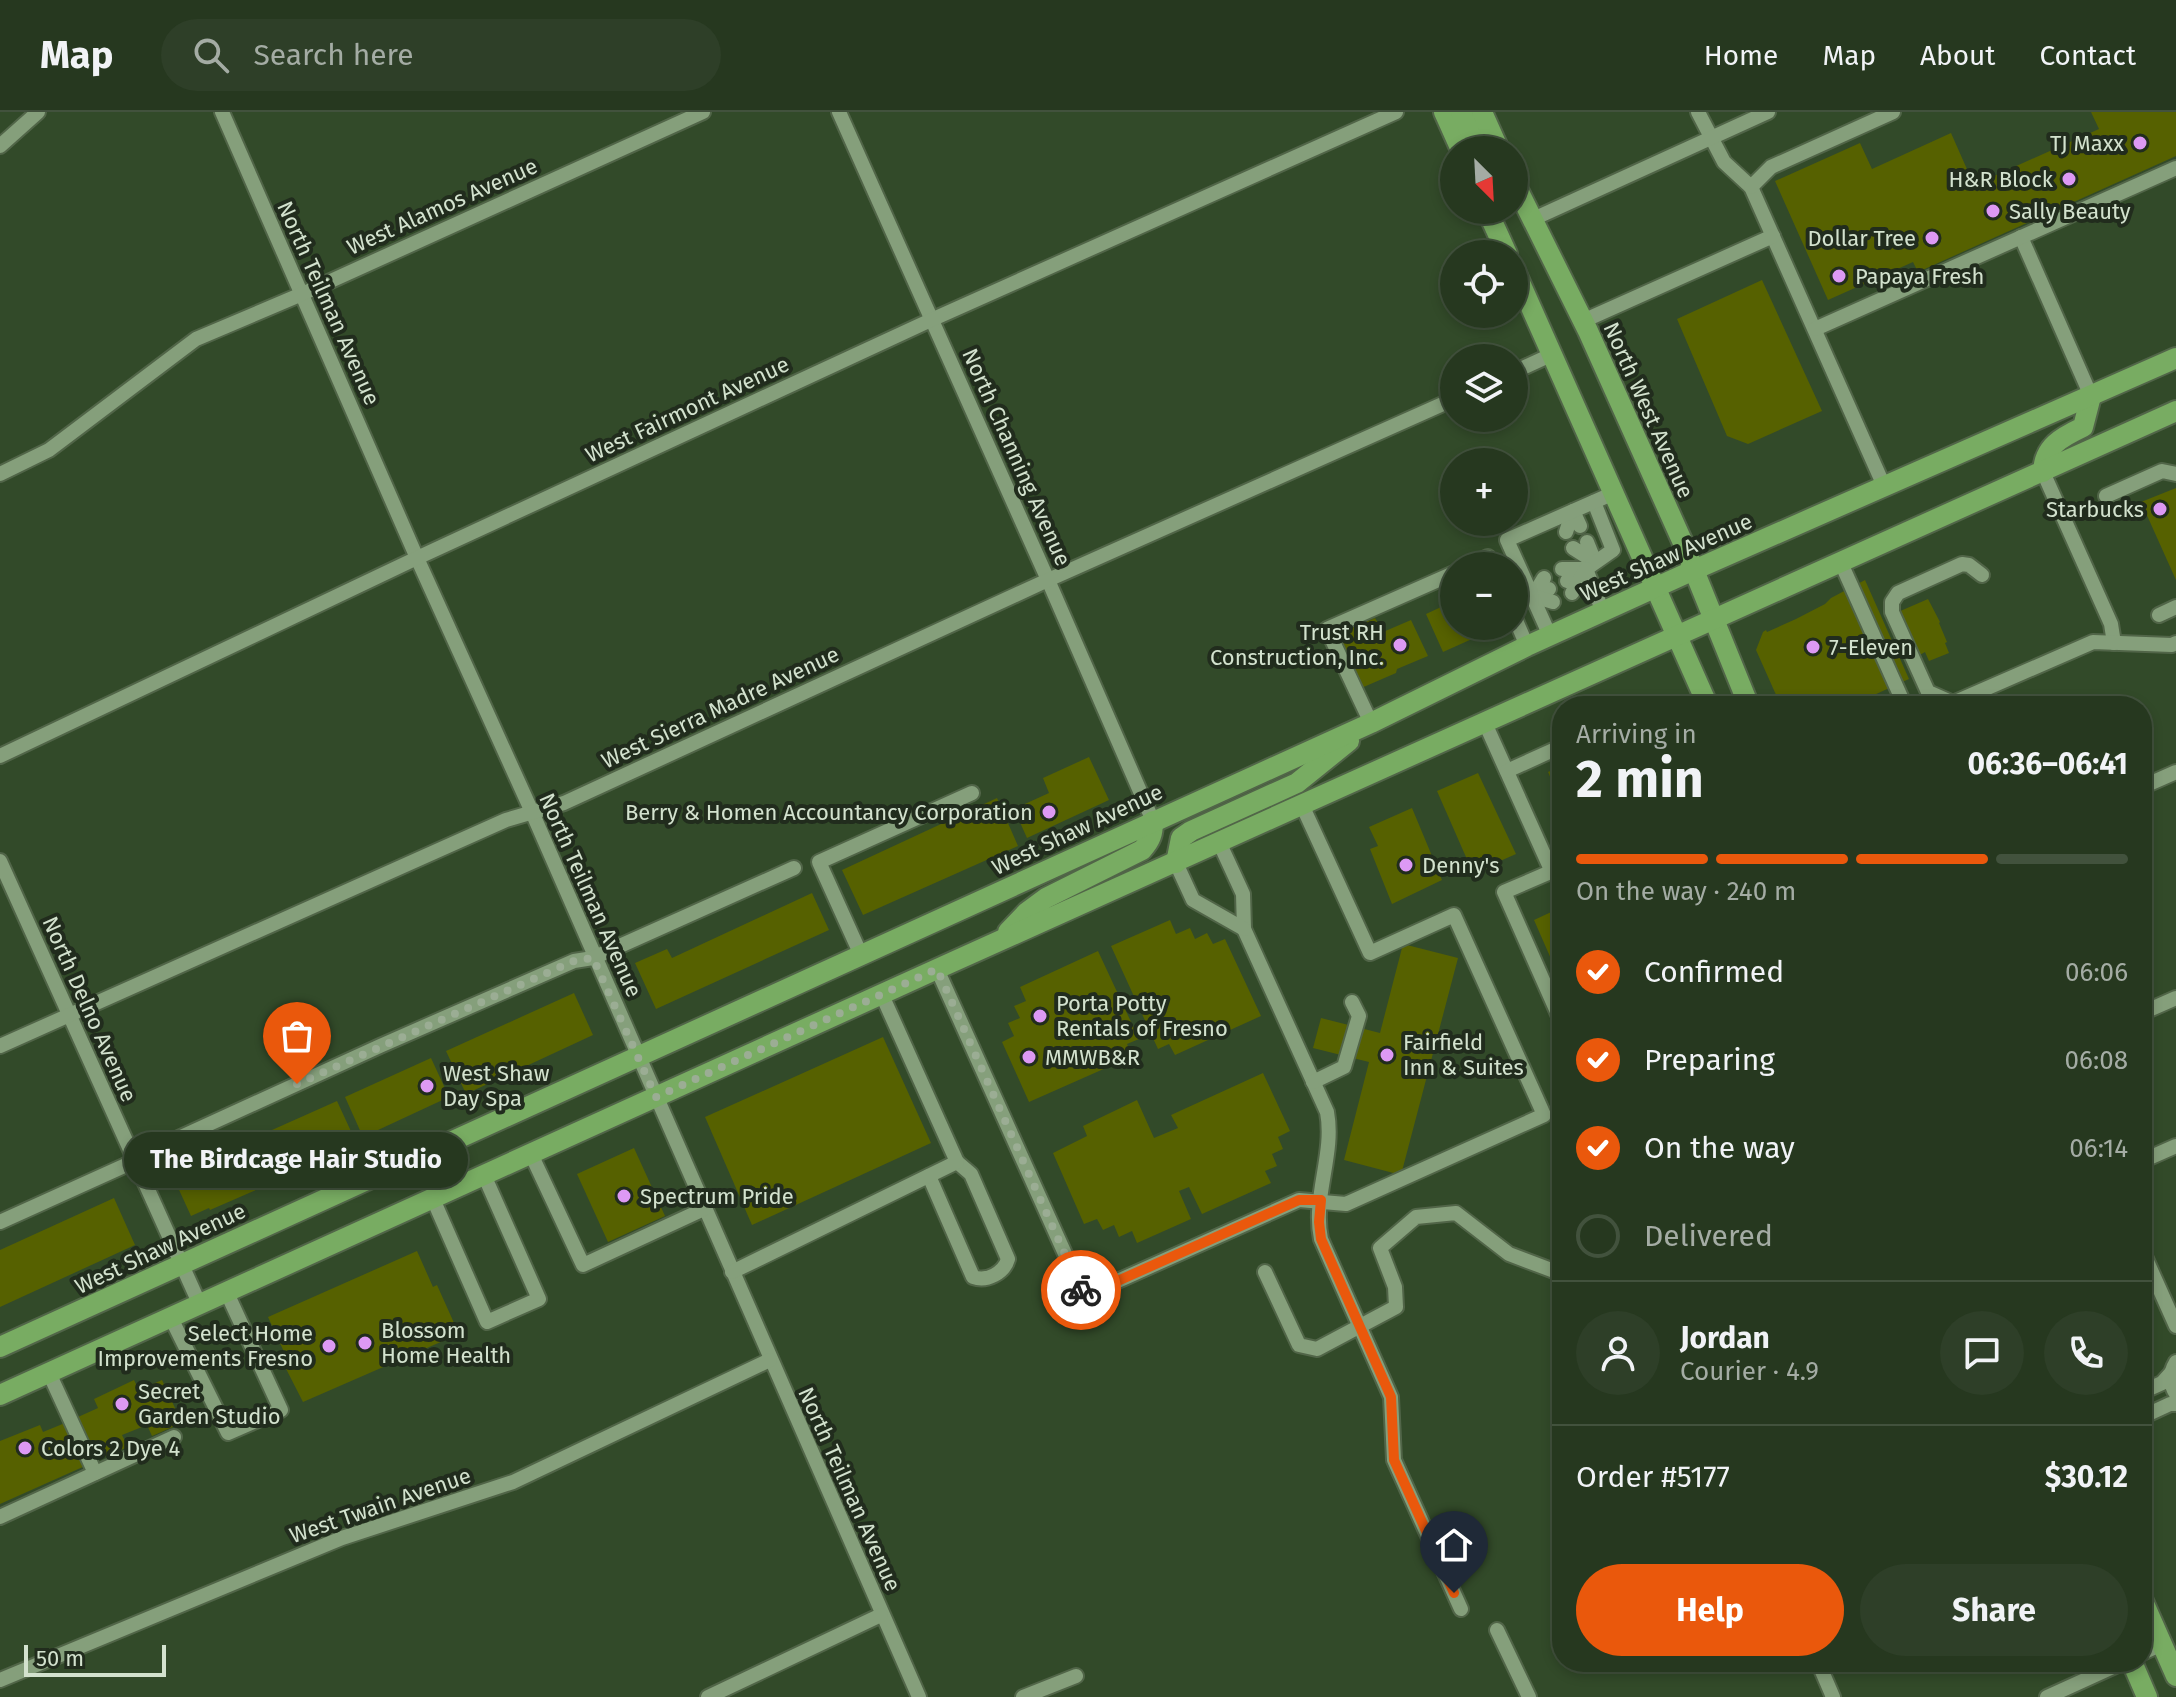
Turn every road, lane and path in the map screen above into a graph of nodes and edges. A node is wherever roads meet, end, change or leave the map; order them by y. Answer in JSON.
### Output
{"nodes":[{"id":1,"x":38,"y":112,"type":"edge"},
{"id":2,"x":222,"y":112,"type":"edge"},
{"id":3,"x":703,"y":112,"type":"edge"},
{"id":4,"x":839,"y":112,"type":"edge"},
{"id":5,"x":1396,"y":112,"type":"edge"},
{"id":6,"x":1444,"y":112,"type":"edge"},
{"id":7,"x":1461,"y":112,"type":"edge"},
{"id":8,"x":1482,"y":112,"type":"edge"},
{"id":9,"x":1698,"y":112,"type":"edge"},
{"id":10,"x":1768,"y":112,"type":"edge"},
{"id":11,"x":1893,"y":112,"type":"edge"},
{"id":12,"x":1455,"y":136,"type":"edge"},
{"id":13,"x":1472,"y":136,"type":"edge"},
{"id":14,"x":1493,"y":136,"type":"edge"},
{"id":15,"x":1710,"y":138,"type":"junction"},
{"id":16,"x":0,"y":146,"type":"edge"},
{"id":17,"x":2176,"y":168,"type":"edge"},
{"id":18,"x":1751,"y":187,"type":"junction"},
{"id":19,"x":1528,"y":213,"type":"edge"},
{"id":20,"x":1528,"y":219,"type":"edge"},
{"id":21,"x":1531,"y":220,"type":"junction"},
{"id":22,"x":1773,"y":236,"type":"junction"},
{"id":23,"x":2021,"y":237,"type":"junction"},
{"id":24,"x":302,"y":294,"type":"junction"},
{"id":25,"x":1528,"y":300,"type":"edge"},
{"id":26,"x":931,"y":320,"type":"junction"},
{"id":27,"x":1583,"y":321,"type":"junction"},
{"id":28,"x":1815,"y":329,"type":"junction"},
{"id":29,"x":1553,"y":354,"type":"junction"},
{"id":30,"x":2176,"y":358,"type":"edge"},
{"id":31,"x":1528,"y":366,"type":"edge"},
{"id":32,"x":2091,"y":396,"type":"junction"},
{"id":33,"x":1440,"y":405,"type":"edge"},
{"id":34,"x":2175,"y":413,"type":"edge"},
{"id":35,"x":2043,"y":472,"type":"junction"},
{"id":36,"x":0,"y":474,"type":"edge"},
{"id":37,"x":2176,"y":474,"type":"edge"},
{"id":38,"x":1884,"y":486,"type":"junction"},
{"id":39,"x":1614,"y":493,"type":"junction"},
{"id":40,"x":2106,"y":496,"type":"dead end"},
{"id":41,"x":1594,"y":502,"type":"junction"},
{"id":42,"x":1573,"y":511,"type":"junction"},
{"id":43,"x":1573,"y":529,"type":"dead end"},
{"id":44,"x":1635,"y":541,"type":"junction"},
{"id":45,"x":1587,"y":542,"type":"dead end"},
{"id":46,"x":1573,"y":548,"type":"dead end"},
{"id":47,"x":1613,"y":550,"type":"junction"},
{"id":48,"x":417,"y":558,"type":"junction"},
{"id":49,"x":1841,"y":563,"type":"junction"},
{"id":50,"x":1591,"y":565,"type":"junction"},
{"id":51,"x":1694,"y":570,"type":"junction"},
{"id":52,"x":1982,"y":575,"type":"dead end"},
{"id":53,"x":1440,"y":579,"type":"edge"},
{"id":54,"x":1048,"y":580,"type":"junction"},
{"id":55,"x":1656,"y":587,"type":"junction"},
{"id":56,"x":1548,"y":590,"type":"dead end"},
{"id":57,"x":1533,"y":596,"type":"junction"},
{"id":58,"x":2176,"y":607,"type":"edge"},
{"id":59,"x":1603,"y":612,"type":"junction"},
{"id":60,"x":2159,"y":615,"type":"dead end"},
{"id":61,"x":1713,"y":620,"type":"junction"},
{"id":62,"x":1550,"y":636,"type":"junction"},
{"id":63,"x":1677,"y":636,"type":"junction"},
{"id":64,"x":1524,"y":640,"type":"edge"},
{"id":65,"x":2114,"y":643,"type":"junction"},
{"id":66,"x":2176,"y":643,"type":"edge"},
{"id":67,"x":1527,"y":646,"type":"junction"},
{"id":68,"x":1704,"y":696,"type":"edge"},
{"id":69,"x":1745,"y":696,"type":"edge"},
{"id":70,"x":1901,"y":696,"type":"edge"},
{"id":71,"x":1936,"y":696,"type":"edge"},
{"id":72,"x":1973,"y":696,"type":"edge"},
{"id":73,"x":1371,"y":723,"type":"junction"},
{"id":74,"x":1485,"y":723,"type":"junction"},
{"id":75,"x":1552,"y":751,"type":"edge"},
{"id":76,"x":0,"y":756,"type":"edge"},
{"id":77,"x":1507,"y":771,"type":"junction"},
{"id":78,"x":2176,"y":772,"type":"edge"},
{"id":79,"x":2152,"y":783,"type":"edge"},
{"id":80,"x":972,"y":793,"type":"dead end"},
{"id":81,"x":1302,"y":805,"type":"junction"},
{"id":82,"x":532,"y":812,"type":"junction"},
{"id":83,"x":1153,"y":821,"type":"junction"},
{"id":84,"x":1219,"y":842,"type":"junction"},
{"id":85,"x":1552,"y":859,"type":"edge"},
{"id":86,"x":0,"y":861,"type":"edge"},
{"id":87,"x":1176,"y":863,"type":"junction"},
{"id":88,"x":794,"y":868,"type":"dead end"},
{"id":89,"x":1552,"y":871,"type":"edge"},
{"id":90,"x":1244,"y":929,"type":"junction"},
{"id":91,"x":1000,"y":941,"type":"junction"},
{"id":92,"x":861,"y":955,"type":"junction"},
{"id":93,"x":593,"y":958,"type":"junction"},
{"id":94,"x":937,"y":969,"type":"junction"},
{"id":95,"x":882,"y":995,"type":"junction"},
{"id":96,"x":2176,"y":998,"type":"edge"},
{"id":97,"x":1552,"y":1000,"type":"edge"},
{"id":98,"x":1352,"y":1002,"type":"dead end"},
{"id":99,"x":2152,"y":1009,"type":"edge"},
{"id":100,"x":68,"y":1015,"type":"junction"},
{"id":101,"x":0,"y":1046,"type":"edge"},
{"id":102,"x":638,"y":1056,"type":"junction"},
{"id":103,"x":1313,"y":1082,"type":"junction"},
{"id":104,"x":656,"y":1097,"type":"junction"},
{"id":105,"x":2176,"y":1146,"type":"edge"},
{"id":106,"x":531,"y":1154,"type":"junction"},
{"id":107,"x":2152,"y":1157,"type":"edge"},
{"id":108,"x":135,"y":1161,"type":"junction"},
{"id":109,"x":957,"y":1162,"type":"junction"},
{"id":110,"x":484,"y":1175,"type":"junction"},
{"id":111,"x":929,"y":1176,"type":"junction"},
{"id":112,"x":433,"y":1199,"type":"junction"},
{"id":113,"x":1321,"y":1200,"type":"junction"},
{"id":114,"x":704,"y":1209,"type":"junction"},
{"id":115,"x":0,"y":1222,"type":"edge"},
{"id":116,"x":182,"y":1264,"type":"junction"},
{"id":117,"x":1552,"y":1270,"type":"edge"},
{"id":118,"x":732,"y":1272,"type":"junction"},
{"id":119,"x":1265,"y":1272,"type":"dead end"},
{"id":120,"x":2152,"y":1272,"type":"edge"},
{"id":121,"x":227,"y":1293,"type":"junction"},
{"id":122,"x":200,"y":1305,"type":"junction"},
{"id":123,"x":171,"y":1318,"type":"junction"},
{"id":124,"x":2176,"y":1326,"type":"edge"},
{"id":125,"x":1360,"y":1328,"type":"junction"},
{"id":126,"x":0,"y":1347,"type":"edge"},
{"id":127,"x":770,"y":1360,"type":"junction"},
{"id":128,"x":2174,"y":1367,"type":"edge"},
{"id":129,"x":49,"y":1373,"type":"junction"},
{"id":130,"x":2152,"y":1388,"type":"edge"},
{"id":131,"x":2176,"y":1394,"type":"edge"},
{"id":132,"x":0,"y":1395,"type":"edge"},
{"id":133,"x":2176,"y":1404,"type":"edge"},
{"id":134,"x":2152,"y":1412,"type":"edge"},
{"id":135,"x":174,"y":1437,"type":"dead end"},
{"id":136,"x":95,"y":1473,"type":"junction"},
{"id":137,"x":0,"y":1517,"type":"edge"},
{"id":138,"x":1461,"y":1609,"type":"dead end"},
{"id":139,"x":881,"y":1615,"type":"junction"},
{"id":140,"x":2152,"y":1622,"type":"edge"},
{"id":141,"x":1497,"y":1630,"type":"dead end"},
{"id":142,"x":2162,"y":1644,"type":"junction"},
{"id":143,"x":2152,"y":1648,"type":"edge"},
{"id":144,"x":1822,"y":1672,"type":"edge"},
{"id":145,"x":2102,"y":1672,"type":"edge"},
{"id":146,"x":2136,"y":1672,"type":"edge"},
{"id":147,"x":1076,"y":1676,"type":"dead end"},
{"id":148,"x":2176,"y":1676,"type":"edge"},
{"id":149,"x":0,"y":1680,"type":"edge"},
{"id":150,"x":708,"y":1697,"type":"edge"},
{"id":151,"x":919,"y":1697,"type":"edge"},
{"id":152,"x":1023,"y":1697,"type":"edge"},
{"id":153,"x":1529,"y":1697,"type":"edge"},
{"id":154,"x":1833,"y":1697,"type":"edge"},
{"id":155,"x":2047,"y":1697,"type":"edge"},
{"id":156,"x":2147,"y":1697,"type":"edge"}],
"edges":[{"from":1,"to":16,"type":"street"},
{"from":2,"to":24,"type":"street","name":"North Teilman Avenue"},
{"from":3,"to":24,"type":"street","name":"West Alamos Avenue"},
{"from":4,"to":26,"type":"street","name":"North Channing Avenue"},
{"from":5,"to":26,"type":"street","name":"West Fairmont Avenue"},
{"from":6,"to":12,"type":"main road"},
{"from":7,"to":13,"type":"main road"},
{"from":8,"to":14,"type":"main road"},
{"from":9,"to":15,"type":"street"},
{"from":10,"to":15,"type":"street"},
{"from":11,"to":18,"type":"street"},
{"from":15,"to":18,"type":"street"},
{"from":15,"to":21,"type":"street"},
{"from":17,"to":23,"type":"street"},
{"from":18,"to":22,"type":"street"},
{"from":19,"to":21,"type":"main road","name":"North West Avenue"},
{"from":20,"to":21,"type":"main road"},
{"from":21,"to":27,"type":"main road","name":"North West Avenue"},
{"from":22,"to":27,"type":"street"},
{"from":22,"to":28,"type":"street"},
{"from":23,"to":28,"type":"street"},
{"from":23,"to":32,"type":"street"},
{"from":24,"to":36,"type":"street","name":"West Alamos Avenue"},
{"from":24,"to":48,"type":"street","name":"North Teilman Avenue"},
{"from":25,"to":29,"type":"main road"},
{"from":26,"to":48,"type":"street","name":"West Fairmont Avenue"},
{"from":26,"to":54,"type":"street","name":"North Channing Avenue"},
{"from":27,"to":51,"type":"main road","name":"North West Avenue"},
{"from":28,"to":38,"type":"street"},
{"from":29,"to":31,"type":"street"},
{"from":29,"to":39,"type":"main road"},
{"from":30,"to":32,"type":"main road","name":"West Shaw Avenue"},
{"from":32,"to":35,"type":"main road"},
{"from":32,"to":38,"type":"main road","name":"West Shaw Avenue"},
{"from":33,"to":54,"type":"street","name":"West Sierra Madre Avenue"},
{"from":34,"to":35,"type":"main road"},
{"from":35,"to":49,"type":"main road"},
{"from":35,"to":65,"type":"street"},
{"from":37,"to":40,"type":"street"},
{"from":38,"to":51,"type":"main road","name":"West Shaw Avenue"},
{"from":39,"to":41,"type":"street"},
{"from":39,"to":44,"type":"main road"},
{"from":41,"to":42,"type":"street"},
{"from":41,"to":47,"type":"street"},
{"from":42,"to":43,"type":"street"},
{"from":42,"to":57,"type":"street"},
{"from":44,"to":47,"type":"street"},
{"from":44,"to":55,"type":"main road"},
{"from":45,"to":50,"type":"street"},
{"from":46,"to":50,"type":"street"},
{"from":47,"to":50,"type":"street"},
{"from":48,"to":76,"type":"street","name":"West Fairmont Avenue"},
{"from":48,"to":82,"type":"street","name":"North Teilman Avenue"},
{"from":49,"to":61,"type":"main road"},
{"from":49,"to":70,"type":"street"},
{"from":50,"to":50,"type":"street"},
{"from":50,"to":59,"type":"street"},
{"from":51,"to":55,"type":"main road","name":"West Shaw Avenue"},
{"from":51,"to":61,"type":"main road","name":"North West Avenue"},
{"from":52,"to":71,"type":"street"},
{"from":53,"to":73,"type":"street"},
{"from":54,"to":82,"type":"street","name":"West Sierra Madre Avenue"},
{"from":54,"to":83,"type":"street","name":"North Channing Avenue"},
{"from":55,"to":59,"type":"main road","name":"West Shaw Avenue"},
{"from":55,"to":63,"type":"main road"},
{"from":56,"to":57,"type":"street"},
{"from":57,"to":62,"type":"street"},
{"from":58,"to":60,"type":"street"},
{"from":59,"to":62,"type":"main road","name":"West Shaw Avenue"},
{"from":61,"to":63,"type":"main road"},
{"from":61,"to":69,"type":"main road","name":"North West Avenue"},
{"from":62,"to":67,"type":"main road","name":"West Shaw Avenue"},
{"from":63,"to":68,"type":"main road"},
{"from":63,"to":74,"type":"main road"},
{"from":64,"to":67,"type":"street"},
{"from":65,"to":66,"type":"street"},
{"from":65,"to":72,"type":"street"},
{"from":67,"to":73,"type":"main road","name":"West Shaw Avenue"},
{"from":73,"to":83,"type":"main road","name":"West Shaw Avenue"},
{"from":73,"to":87,"type":"main road"},
{"from":74,"to":77,"type":"street"},
{"from":74,"to":81,"type":"main road"},
{"from":75,"to":77,"type":"street"},
{"from":77,"to":85,"type":"street"},
{"from":78,"to":79,"type":"street"},
{"from":80,"to":92,"type":"street"},
{"from":81,"to":84,"type":"main road"},
{"from":81,"to":113,"type":"street"},
{"from":82,"to":93,"type":"street","name":"North Teilman Avenue"},
{"from":82,"to":100,"type":"street","name":"West Sierra Madre Avenue"},
{"from":83,"to":91,"type":"main road"},
{"from":83,"to":92,"type":"main road","name":"West Shaw Avenue"},
{"from":84,"to":87,"type":"main road"},
{"from":84,"to":90,"type":"street"},
{"from":86,"to":100,"type":"street","name":"North Delno Avenue"},
{"from":87,"to":90,"type":"street"},
{"from":87,"to":91,"type":"main road"},
{"from":88,"to":93,"type":"street"},
{"from":89,"to":97,"type":"street"},
{"from":90,"to":103,"type":"street"},
{"from":91,"to":94,"type":"main road"},
{"from":92,"to":102,"type":"main road","name":"West Shaw Avenue"},
{"from":93,"to":102,"type":"street","name":"North Teilman Avenue"},
{"from":93,"to":108,"type":"street"},
{"from":94,"to":95,"type":"main road"},
{"from":94,"to":113,"type":"street"},
{"from":95,"to":104,"type":"main road"},
{"from":95,"to":109,"type":"street"},
{"from":96,"to":99,"type":"street"},
{"from":98,"to":103,"type":"street"},
{"from":100,"to":101,"type":"street","name":"West Sierra Madre Avenue"},
{"from":100,"to":108,"type":"street","name":"North Delno Avenue"},
{"from":102,"to":104,"type":"street","name":"North Teilman Avenue"},
{"from":102,"to":116,"type":"main road","name":"West Shaw Avenue"},
{"from":103,"to":113,"type":"street"},
{"from":104,"to":106,"type":"main road"},
{"from":104,"to":114,"type":"street","name":"North Teilman Avenue"},
{"from":105,"to":107,"type":"street"},
{"from":106,"to":110,"type":"main road"},
{"from":106,"to":114,"type":"street"},
{"from":108,"to":115,"type":"street"},
{"from":108,"to":116,"type":"street","name":"North Delno Avenue"},
{"from":109,"to":111,"type":"street"},
{"from":109,"to":111,"type":"street"},
{"from":110,"to":112,"type":"main road"},
{"from":110,"to":112,"type":"street"},
{"from":111,"to":118,"type":"street"},
{"from":112,"to":121,"type":"main road"},
{"from":113,"to":125,"type":"street"},
{"from":114,"to":118,"type":"street","name":"North Teilman Avenue"},
{"from":116,"to":122,"type":"street","name":"North Delno Avenue"},
{"from":116,"to":126,"type":"main road","name":"West Shaw Avenue"},
{"from":117,"to":125,"type":"street"},
{"from":118,"to":127,"type":"street","name":"North Teilman Avenue"},
{"from":119,"to":125,"type":"street"},
{"from":120,"to":124,"type":"street"},
{"from":121,"to":122,"type":"main road"},
{"from":121,"to":123,"type":"street"},
{"from":122,"to":123,"type":"main road"},
{"from":123,"to":129,"type":"main road"},
{"from":125,"to":138,"type":"street"},
{"from":127,"to":139,"type":"street","name":"North Teilman Avenue"},
{"from":127,"to":149,"type":"street","name":"West Twain Avenue"},
{"from":128,"to":130,"type":"street"},
{"from":128,"to":131,"type":"street"},
{"from":129,"to":132,"type":"main road"},
{"from":129,"to":136,"type":"street"},
{"from":133,"to":134,"type":"street"},
{"from":135,"to":136,"type":"street"},
{"from":136,"to":137,"type":"street"},
{"from":139,"to":150,"type":"street"},
{"from":139,"to":151,"type":"street","name":"North Teilman Avenue"},
{"from":140,"to":142,"type":"main road"},
{"from":141,"to":153,"type":"street"},
{"from":142,"to":143,"type":"street"},
{"from":142,"to":148,"type":"main road"},
{"from":144,"to":154,"type":"street"},
{"from":145,"to":155,"type":"street"},
{"from":146,"to":156,"type":"main road"},
{"from":147,"to":152,"type":"street"}]}
